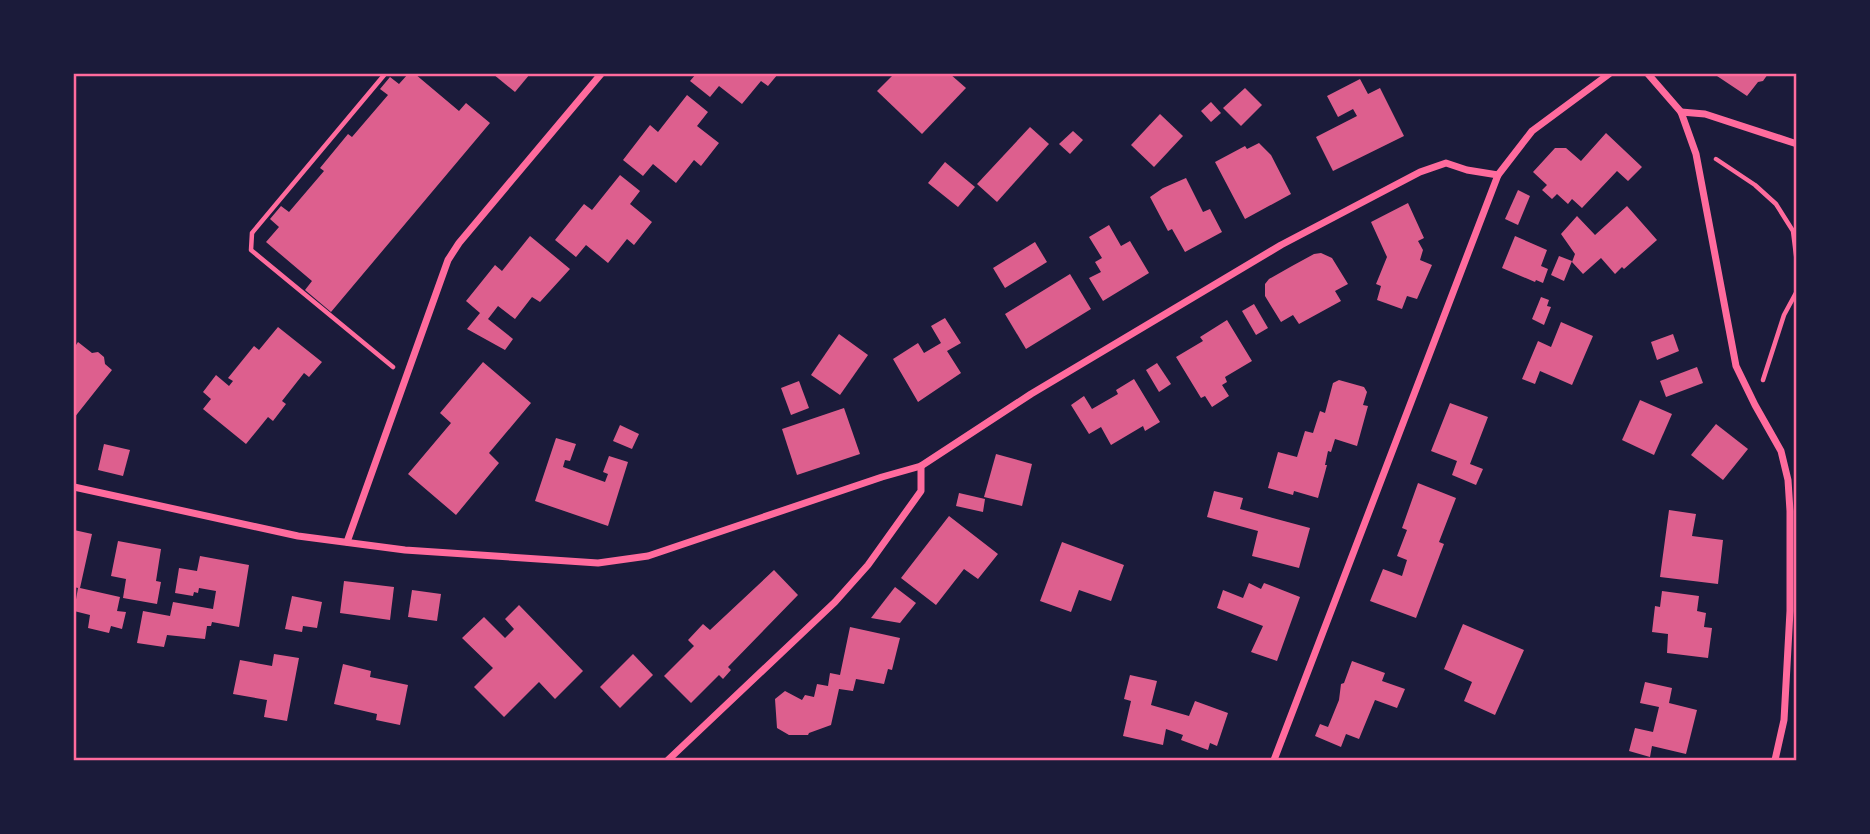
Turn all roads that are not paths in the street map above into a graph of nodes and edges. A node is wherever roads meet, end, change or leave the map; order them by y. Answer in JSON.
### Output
{"nodes":[{"id":1,"x":601,"y":74,"type":"edge"},
{"id":2,"x":1609,"y":74,"type":"edge"},
{"id":3,"x":1648,"y":74,"type":"edge"},
{"id":4,"x":1681,"y":112,"type":"junction"},
{"id":5,"x":1797,"y":144,"type":"edge"},
{"id":6,"x":1498,"y":176,"type":"junction"},
{"id":7,"x":921,"y":466,"type":"junction"},
{"id":8,"x":74,"y":487,"type":"edge"},
{"id":9,"x":347,"y":542,"type":"junction"},
{"id":10,"x":668,"y":761,"type":"edge"},
{"id":11,"x":1274,"y":761,"type":"edge"},
{"id":12,"x":1775,"y":761,"type":"edge"}],
"edges":[{"from":1,"to":9,"type":"street"},
{"from":2,"to":6,"type":"street"},
{"from":3,"to":4,"type":"street"},
{"from":4,"to":5,"type":"street"},
{"from":4,"to":12,"type":"street"},
{"from":6,"to":7,"type":"street"},
{"from":6,"to":11,"type":"street"},
{"from":7,"to":9,"type":"street"},
{"from":7,"to":10,"type":"street"},
{"from":8,"to":9,"type":"street"}]}
